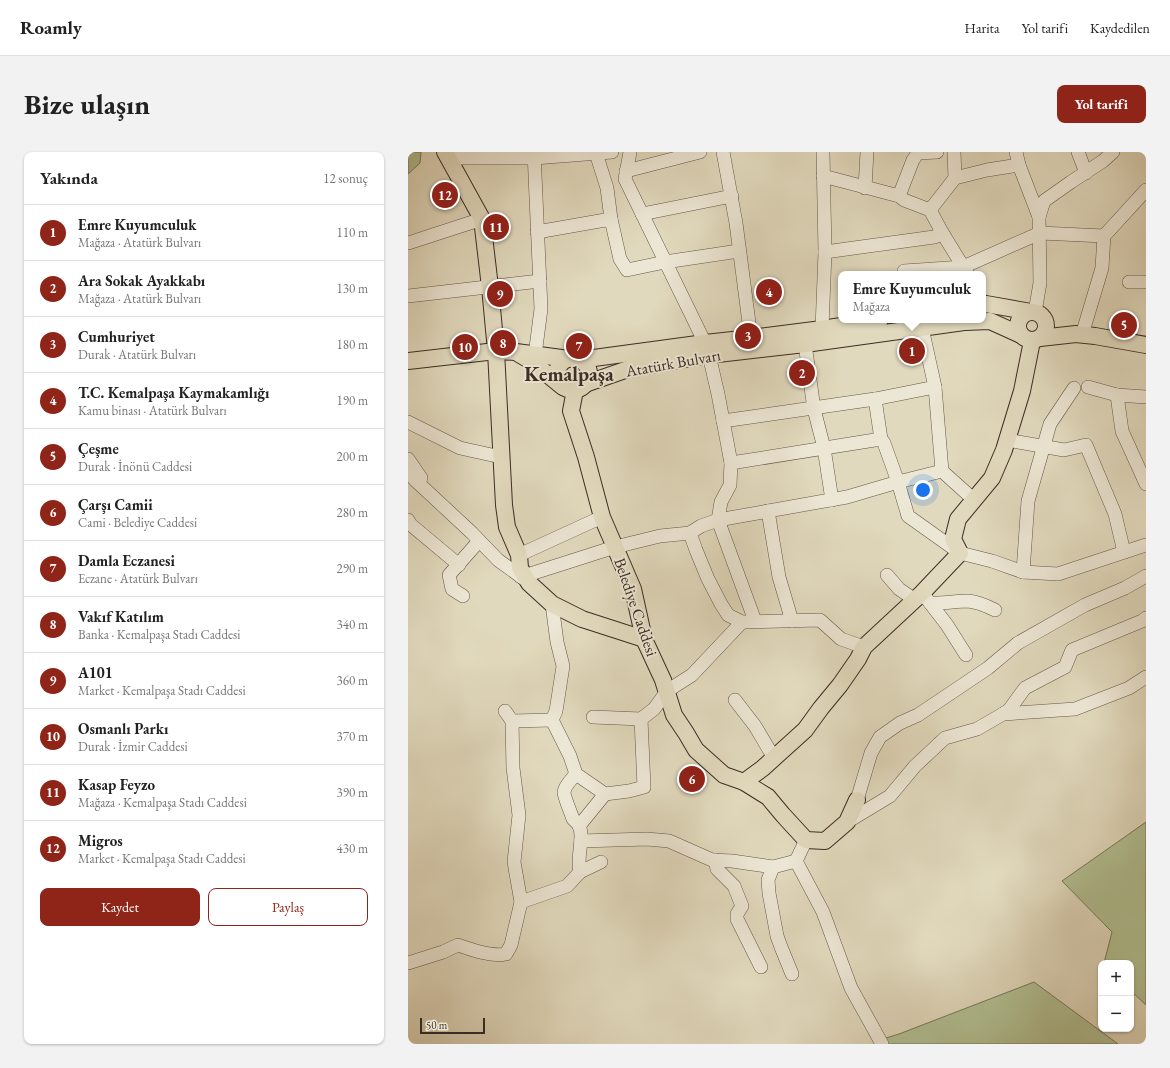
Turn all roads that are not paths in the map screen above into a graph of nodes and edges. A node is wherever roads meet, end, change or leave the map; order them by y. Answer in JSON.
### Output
{"nodes":[{"id":1,"x":612,"y":152,"type":"edge"},
{"id":2,"x":630,"y":152,"type":"edge"},
{"id":3,"x":700,"y":152,"type":"edge"},
{"id":4,"x":723,"y":152,"type":"edge"},
{"id":5,"x":822,"y":152,"type":"edge"},
{"id":6,"x":867,"y":152,"type":"edge"},
{"id":7,"x":936,"y":152,"type":"edge"},
{"id":8,"x":948,"y":152,"type":"edge"},
{"id":9,"x":954,"y":152,"type":"edge"},
{"id":10,"x":1078,"y":152,"type":"edge"},
{"id":11,"x":1114,"y":152,"type":"edge"},
{"id":12,"x":596,"y":153,"type":"junction"},
{"id":13,"x":447,"y":155,"type":"edge"},
{"id":14,"x":487,"y":155,"type":"edge"},
{"id":15,"x":534,"y":155,"type":"edge"},
{"id":16,"x":1018,"y":158,"type":"edge"},
{"id":17,"x":626,"y":171,"type":"junction"},
{"id":18,"x":1086,"y":173,"type":"junction"},
{"id":19,"x":823,"y":176,"type":"junction"},
{"id":20,"x":955,"y":178,"type":"junction"},
{"id":21,"x":865,"y":188,"type":"junction"},
{"id":22,"x":1146,"y":190,"type":"edge"},
{"id":23,"x":732,"y":196,"type":"junction"},
{"id":24,"x":899,"y":196,"type":"junction"},
{"id":25,"x":930,"y":210,"type":"junction"},
{"id":26,"x":642,"y":214,"type":"junction"},
{"id":27,"x":1039,"y":217,"type":"junction"},
{"id":28,"x":611,"y":219,"type":"junction"},
{"id":29,"x":482,"y":220,"type":"junction"},
{"id":30,"x":537,"y":232,"type":"junction"},
{"id":31,"x":1040,"y":233,"type":"junction"},
{"id":32,"x":943,"y":234,"type":"junction"},
{"id":33,"x":1104,"y":236,"type":"junction"},
{"id":34,"x":408,"y":243,"type":"edge"},
{"id":35,"x":740,"y":251,"type":"junction"},
{"id":36,"x":825,"y":252,"type":"junction"},
{"id":37,"x":665,"y":262,"type":"junction"},
{"id":38,"x":965,"y":270,"type":"edge"},
{"id":39,"x":904,"y":271,"type":"edge"},
{"id":40,"x":540,"y":281,"type":"junction"},
{"id":41,"x":1129,"y":282,"type":"dead end"},
{"id":42,"x":1146,"y":282,"type":"edge"},
{"id":43,"x":490,"y":287,"type":"junction"},
{"id":44,"x":408,"y":296,"type":"edge"},
{"id":45,"x":986,"y":302,"type":"edge"},
{"id":46,"x":1037,"y":314,"type":"junction"},
{"id":47,"x":986,"y":321,"type":"edge"},
{"id":48,"x":861,"y":323,"type":"edge"},
{"id":49,"x":957,"y":323,"type":"edge"},
{"id":50,"x":922,"y":328,"type":"junction"},
{"id":51,"x":822,"y":329,"type":"junction"},
{"id":52,"x":1079,"y":335,"type":"junction"},
{"id":53,"x":751,"y":338,"type":"junction"},
{"id":54,"x":1031,"y":338,"type":"junction"},
{"id":55,"x":805,"y":344,"type":"junction"},
{"id":56,"x":1146,"y":345,"type":"edge"},
{"id":57,"x":707,"y":349,"type":"junction"},
{"id":58,"x":496,"y":351,"type":"junction"},
{"id":59,"x":516,"y":352,"type":"junction"},
{"id":60,"x":535,"y":355,"type":"junction"},
{"id":61,"x":574,"y":359,"type":"junction"},
{"id":62,"x":408,"y":361,"type":"edge"},
{"id":63,"x":575,"y":387,"type":"junction"},
{"id":64,"x":935,"y":387,"type":"junction"},
{"id":65,"x":1088,"y":387,"type":"dead end"},
{"id":66,"x":1074,"y":388,"type":"dead end"},
{"id":67,"x":1117,"y":395,"type":"junction"},
{"id":68,"x":1146,"y":397,"type":"edge"},
{"id":69,"x":875,"y":399,"type":"junction"},
{"id":70,"x":814,"y":409,"type":"junction"},
{"id":71,"x":723,"y":421,"type":"junction"},
{"id":72,"x":408,"y":422,"type":"edge"},
{"id":73,"x":881,"y":439,"type":"junction"},
{"id":74,"x":1007,"y":440,"type":"junction"},
{"id":75,"x":1044,"y":446,"type":"junction"},
{"id":76,"x":824,"y":448,"type":"junction"},
{"id":77,"x":501,"y":457,"type":"junction"},
{"id":78,"x":408,"y":459,"type":"edge"},
{"id":79,"x":731,"y":463,"type":"junction"},
{"id":80,"x":942,"y":471,"type":"junction"},
{"id":81,"x":408,"y":472,"type":"edge"},
{"id":82,"x":898,"y":482,"type":"junction"},
{"id":83,"x":1146,"y":484,"type":"edge"},
{"id":84,"x":973,"y":499,"type":"junction"},
{"id":85,"x":832,"y":500,"type":"junction"},
{"id":86,"x":443,"y":506,"type":"junction"},
{"id":87,"x":768,"y":511,"type":"junction"},
{"id":88,"x":602,"y":517,"type":"junction"},
{"id":89,"x":408,"y":520,"type":"edge"},
{"id":90,"x":718,"y":520,"type":"junction"},
{"id":91,"x":690,"y":533,"type":"junction"},
{"id":92,"x":479,"y":541,"type":"junction"},
{"id":93,"x":1146,"y":545,"type":"edge"},
{"id":94,"x":615,"y":547,"type":"junction"},
{"id":95,"x":1124,"y":552,"type":"junction"},
{"id":96,"x":960,"y":553,"type":"junction"},
{"id":97,"x":520,"y":556,"type":"junction"},
{"id":98,"x":458,"y":565,"type":"junction"},
{"id":99,"x":1023,"y":572,"type":"junction"},
{"id":100,"x":887,"y":575,"type":"dead end"},
{"id":101,"x":1146,"y":576,"type":"edge"},
{"id":102,"x":525,"y":578,"type":"junction"},
{"id":103,"x":463,"y":596,"type":"dead end"},
{"id":104,"x":922,"y":599,"type":"junction"},
{"id":105,"x":552,"y":604,"type":"junction"},
{"id":106,"x":995,"y":610,"type":"dead end"},
{"id":107,"x":1146,"y":618,"type":"edge"},
{"id":108,"x":792,"y":620,"type":"junction"},
{"id":109,"x":748,"y":622,"type":"junction"},
{"id":110,"x":644,"y":639,"type":"junction"},
{"id":111,"x":864,"y":647,"type":"junction"},
{"id":112,"x":966,"y":655,"type":"dead end"},
{"id":113,"x":1146,"y":677,"type":"edge"},
{"id":114,"x":667,"y":691,"type":"junction"},
{"id":115,"x":735,"y":700,"type":"dead end"},
{"id":116,"x":1003,"y":714,"type":"junction"},
{"id":117,"x":593,"y":717,"type":"dead end"},
{"id":118,"x":641,"y":719,"type":"junction"},
{"id":119,"x":552,"y":720,"type":"junction"},
{"id":120,"x":774,"y":758,"type":"junction"},
{"id":121,"x":576,"y":774,"type":"junction"},
{"id":122,"x":744,"y":782,"type":"junction"},
{"id":123,"x":605,"y":794,"type":"junction"},
{"id":124,"x":857,"y":800,"type":"joint"},
{"id":125,"x":847,"y":822,"type":"junction"},
{"id":126,"x":579,"y":826,"type":"junction"},
{"id":127,"x":806,"y":840,"type":"junction"},
{"id":128,"x":581,"y":841,"type":"junction"},
{"id":129,"x":715,"y":860,"type":"junction"},
{"id":130,"x":796,"y":861,"type":"junction"},
{"id":131,"x":601,"y":862,"type":"dead end"},
{"id":132,"x":773,"y":867,"type":"junction"},
{"id":133,"x":580,"y":872,"type":"junction"},
{"id":134,"x":521,"y":902,"type":"junction"},
{"id":135,"x":408,"y":963,"type":"edge"},
{"id":136,"x":761,"y":968,"type":"dead end"},
{"id":137,"x":792,"y":974,"type":"dead end"},
{"id":138,"x":882,"y":1044,"type":"edge"}],
"edges":[{"from":1,"to":12,"type":"street"},
{"from":2,"to":17,"type":"street"},
{"from":3,"to":17,"type":"street"},
{"from":4,"to":23,"type":"street"},
{"from":5,"to":19,"type":"street"},
{"from":6,"to":21,"type":"street"},
{"from":7,"to":24,"type":"street"},
{"from":8,"to":9,"type":"street"},
{"from":9,"to":20,"type":"street"},
{"from":10,"to":18,"type":"street"},
{"from":11,"to":18,"type":"street"},
{"from":12,"to":15,"type":"street"},
{"from":12,"to":28,"type":"street"},
{"from":13,"to":14,"type":"street"},
{"from":13,"to":29,"type":"main road"},
{"from":14,"to":15,"type":"street"},
{"from":15,"to":30,"type":"street"},
{"from":16,"to":20,"type":"street"},
{"from":16,"to":27,"type":"street"},
{"from":17,"to":26,"type":"street"},
{"from":18,"to":27,"type":"street"},
{"from":19,"to":21,"type":"street"},
{"from":19,"to":36,"type":"street"},
{"from":20,"to":25,"type":"street"},
{"from":21,"to":24,"type":"street"},
{"from":22,"to":33,"type":"street"},
{"from":23,"to":26,"type":"street"},
{"from":23,"to":35,"type":"street"},
{"from":24,"to":25,"type":"street"},
{"from":25,"to":32,"type":"street"},
{"from":26,"to":37,"type":"street"},
{"from":27,"to":31,"type":"street"},
{"from":28,"to":30,"type":"street"},
{"from":28,"to":37,"type":"street"},
{"from":29,"to":34,"type":"street"},
{"from":29,"to":43,"type":"main road"},
{"from":30,"to":40,"type":"street"},
{"from":31,"to":33,"type":"street"},
{"from":31,"to":38,"type":"street"},
{"from":31,"to":46,"type":"street"},
{"from":32,"to":36,"type":"street"},
{"from":32,"to":38,"type":"street"},
{"from":33,"to":52,"type":"street"},
{"from":35,"to":37,"type":"street"},
{"from":35,"to":53,"type":"street"},
{"from":36,"to":51,"type":"street"},
{"from":37,"to":57,"type":"street"},
{"from":38,"to":39,"type":"street"},
{"from":40,"to":43,"type":"street"},
{"from":40,"to":60,"type":"street"},
{"from":41,"to":42,"type":"street"},
{"from":43,"to":44,"type":"street"},
{"from":43,"to":58,"type":"main road"},
{"from":45,"to":46,"type":"main road"},
{"from":46,"to":52,"type":"main road"},
{"from":46,"to":54,"type":"main road"},
{"from":46,"to":54,"type":"main road"},
{"from":47,"to":54,"type":"main road","name":"Atatürk Bulvarı"},
{"from":48,"to":51,"type":"main road","name":"Atatürk Bulvarı"},
{"from":49,"to":50,"type":"main road","name":"Atatürk Bulvarı"},
{"from":50,"to":55,"type":"main road","name":"Atatürk Bulvarı"},
{"from":50,"to":64,"type":"street"},
{"from":51,"to":53,"type":"main road","name":"Atatürk Bulvarı"},
{"from":52,"to":54,"type":"main road"},
{"from":52,"to":56,"type":"main road"},
{"from":53,"to":57,"type":"main road","name":"Atatürk Bulvarı"},
{"from":54,"to":74,"type":"main road"},
{"from":55,"to":57,"type":"main road","name":"Atatürk Bulvarı"},
{"from":55,"to":70,"type":"street"},
{"from":57,"to":61,"type":"main road","name":"Atatürk Bulvarı"},
{"from":57,"to":63,"type":"main road","name":"Atatürk Bulvarı"},
{"from":57,"to":71,"type":"street"},
{"from":58,"to":59,"type":"main road","name":"Atatürk Bulvarı"},
{"from":58,"to":62,"type":"main road","name":"Atatürk Bulvarı"},
{"from":58,"to":77,"type":"main road"},
{"from":59,"to":60,"type":"main road","name":"Atatürk Bulvarı"},
{"from":59,"to":63,"type":"main road"},
{"from":60,"to":61,"type":"main road","name":"Atatürk Bulvarı"},
{"from":61,"to":63,"type":"main road","name":"Belediye Caddesi"},
{"from":61,"to":63,"type":"main road"},
{"from":63,"to":88,"type":"main road","name":"Belediye Caddesi"},
{"from":64,"to":69,"type":"street"},
{"from":64,"to":80,"type":"street"},
{"from":65,"to":67,"type":"street"},
{"from":66,"to":75,"type":"street"},
{"from":67,"to":68,"type":"street"},
{"from":67,"to":83,"type":"street"},
{"from":69,"to":70,"type":"street"},
{"from":69,"to":73,"type":"street"},
{"from":70,"to":71,"type":"street"},
{"from":70,"to":76,"type":"street"},
{"from":71,"to":79,"type":"street"},
{"from":72,"to":77,"type":"street"},
{"from":73,"to":76,"type":"street"},
{"from":73,"to":82,"type":"street"},
{"from":74,"to":75,"type":"street"},
{"from":74,"to":84,"type":"main road"},
{"from":75,"to":95,"type":"street"},
{"from":75,"to":99,"type":"street"},
{"from":76,"to":79,"type":"street"},
{"from":76,"to":85,"type":"street"},
{"from":77,"to":97,"type":"main road"},
{"from":78,"to":86,"type":"street"},
{"from":79,"to":90,"type":"street"},
{"from":80,"to":82,"type":"street"},
{"from":80,"to":84,"type":"street"},
{"from":81,"to":86,"type":"street"},
{"from":82,"to":85,"type":"street"},
{"from":82,"to":96,"type":"street"},
{"from":84,"to":96,"type":"main road"},
{"from":85,"to":87,"type":"street"},
{"from":86,"to":92,"type":"street"},
{"from":87,"to":90,"type":"street"},
{"from":87,"to":108,"type":"street"},
{"from":88,"to":94,"type":"main road","name":"Belediye Caddesi"},
{"from":88,"to":97,"type":"street"},
{"from":89,"to":98,"type":"street"},
{"from":90,"to":91,"type":"street"},
{"from":90,"to":109,"type":"street"},
{"from":91,"to":94,"type":"street"},
{"from":91,"to":109,"type":"street"},
{"from":92,"to":98,"type":"street"},
{"from":92,"to":102,"type":"street"},
{"from":93,"to":95,"type":"street"},
{"from":94,"to":102,"type":"street"},
{"from":94,"to":110,"type":"main road","name":"Belediye Caddesi"},
{"from":95,"to":99,"type":"street"},
{"from":96,"to":99,"type":"street"},
{"from":96,"to":104,"type":"main road"},
{"from":97,"to":102,"type":"main road"},
{"from":98,"to":103,"type":"street"},
{"from":100,"to":104,"type":"street"},
{"from":101,"to":124,"type":"street"},
{"from":102,"to":105,"type":"main road"},
{"from":104,"to":106,"type":"street"},
{"from":104,"to":111,"type":"main road"},
{"from":104,"to":112,"type":"street"},
{"from":105,"to":110,"type":"main road"},
{"from":105,"to":119,"type":"street"},
{"from":107,"to":116,"type":"street"},
{"from":108,"to":109,"type":"street"},
{"from":108,"to":111,"type":"street"},
{"from":109,"to":114,"type":"street"},
{"from":110,"to":114,"type":"main road","name":"Belediye Caddesi"},
{"from":111,"to":120,"type":"main road"},
{"from":113,"to":116,"type":"street"},
{"from":114,"to":118,"type":"street"},
{"from":114,"to":122,"type":"main road","name":"Belediye Caddesi"},
{"from":115,"to":120,"type":"street"},
{"from":116,"to":125,"type":"street"},
{"from":117,"to":118,"type":"street"},
{"from":118,"to":123,"type":"street"},
{"from":119,"to":121,"type":"street"},
{"from":119,"to":134,"type":"street"},
{"from":120,"to":122,"type":"main road"},
{"from":121,"to":123,"type":"street"},
{"from":121,"to":126,"type":"street"},
{"from":122,"to":127,"type":"main road","name":"Belediye Caddesi"},
{"from":123,"to":126,"type":"street"},
{"from":124,"to":125,"type":"main road"},
{"from":125,"to":127,"type":"main road"},
{"from":126,"to":128,"type":"street"},
{"from":127,"to":130,"type":"street"},
{"from":128,"to":129,"type":"street"},
{"from":128,"to":133,"type":"street"},
{"from":129,"to":132,"type":"street"},
{"from":129,"to":136,"type":"street"},
{"from":130,"to":132,"type":"street"},
{"from":130,"to":138,"type":"street"},
{"from":131,"to":133,"type":"street"},
{"from":132,"to":137,"type":"street"},
{"from":133,"to":134,"type":"street"},
{"from":134,"to":135,"type":"street"}]}
